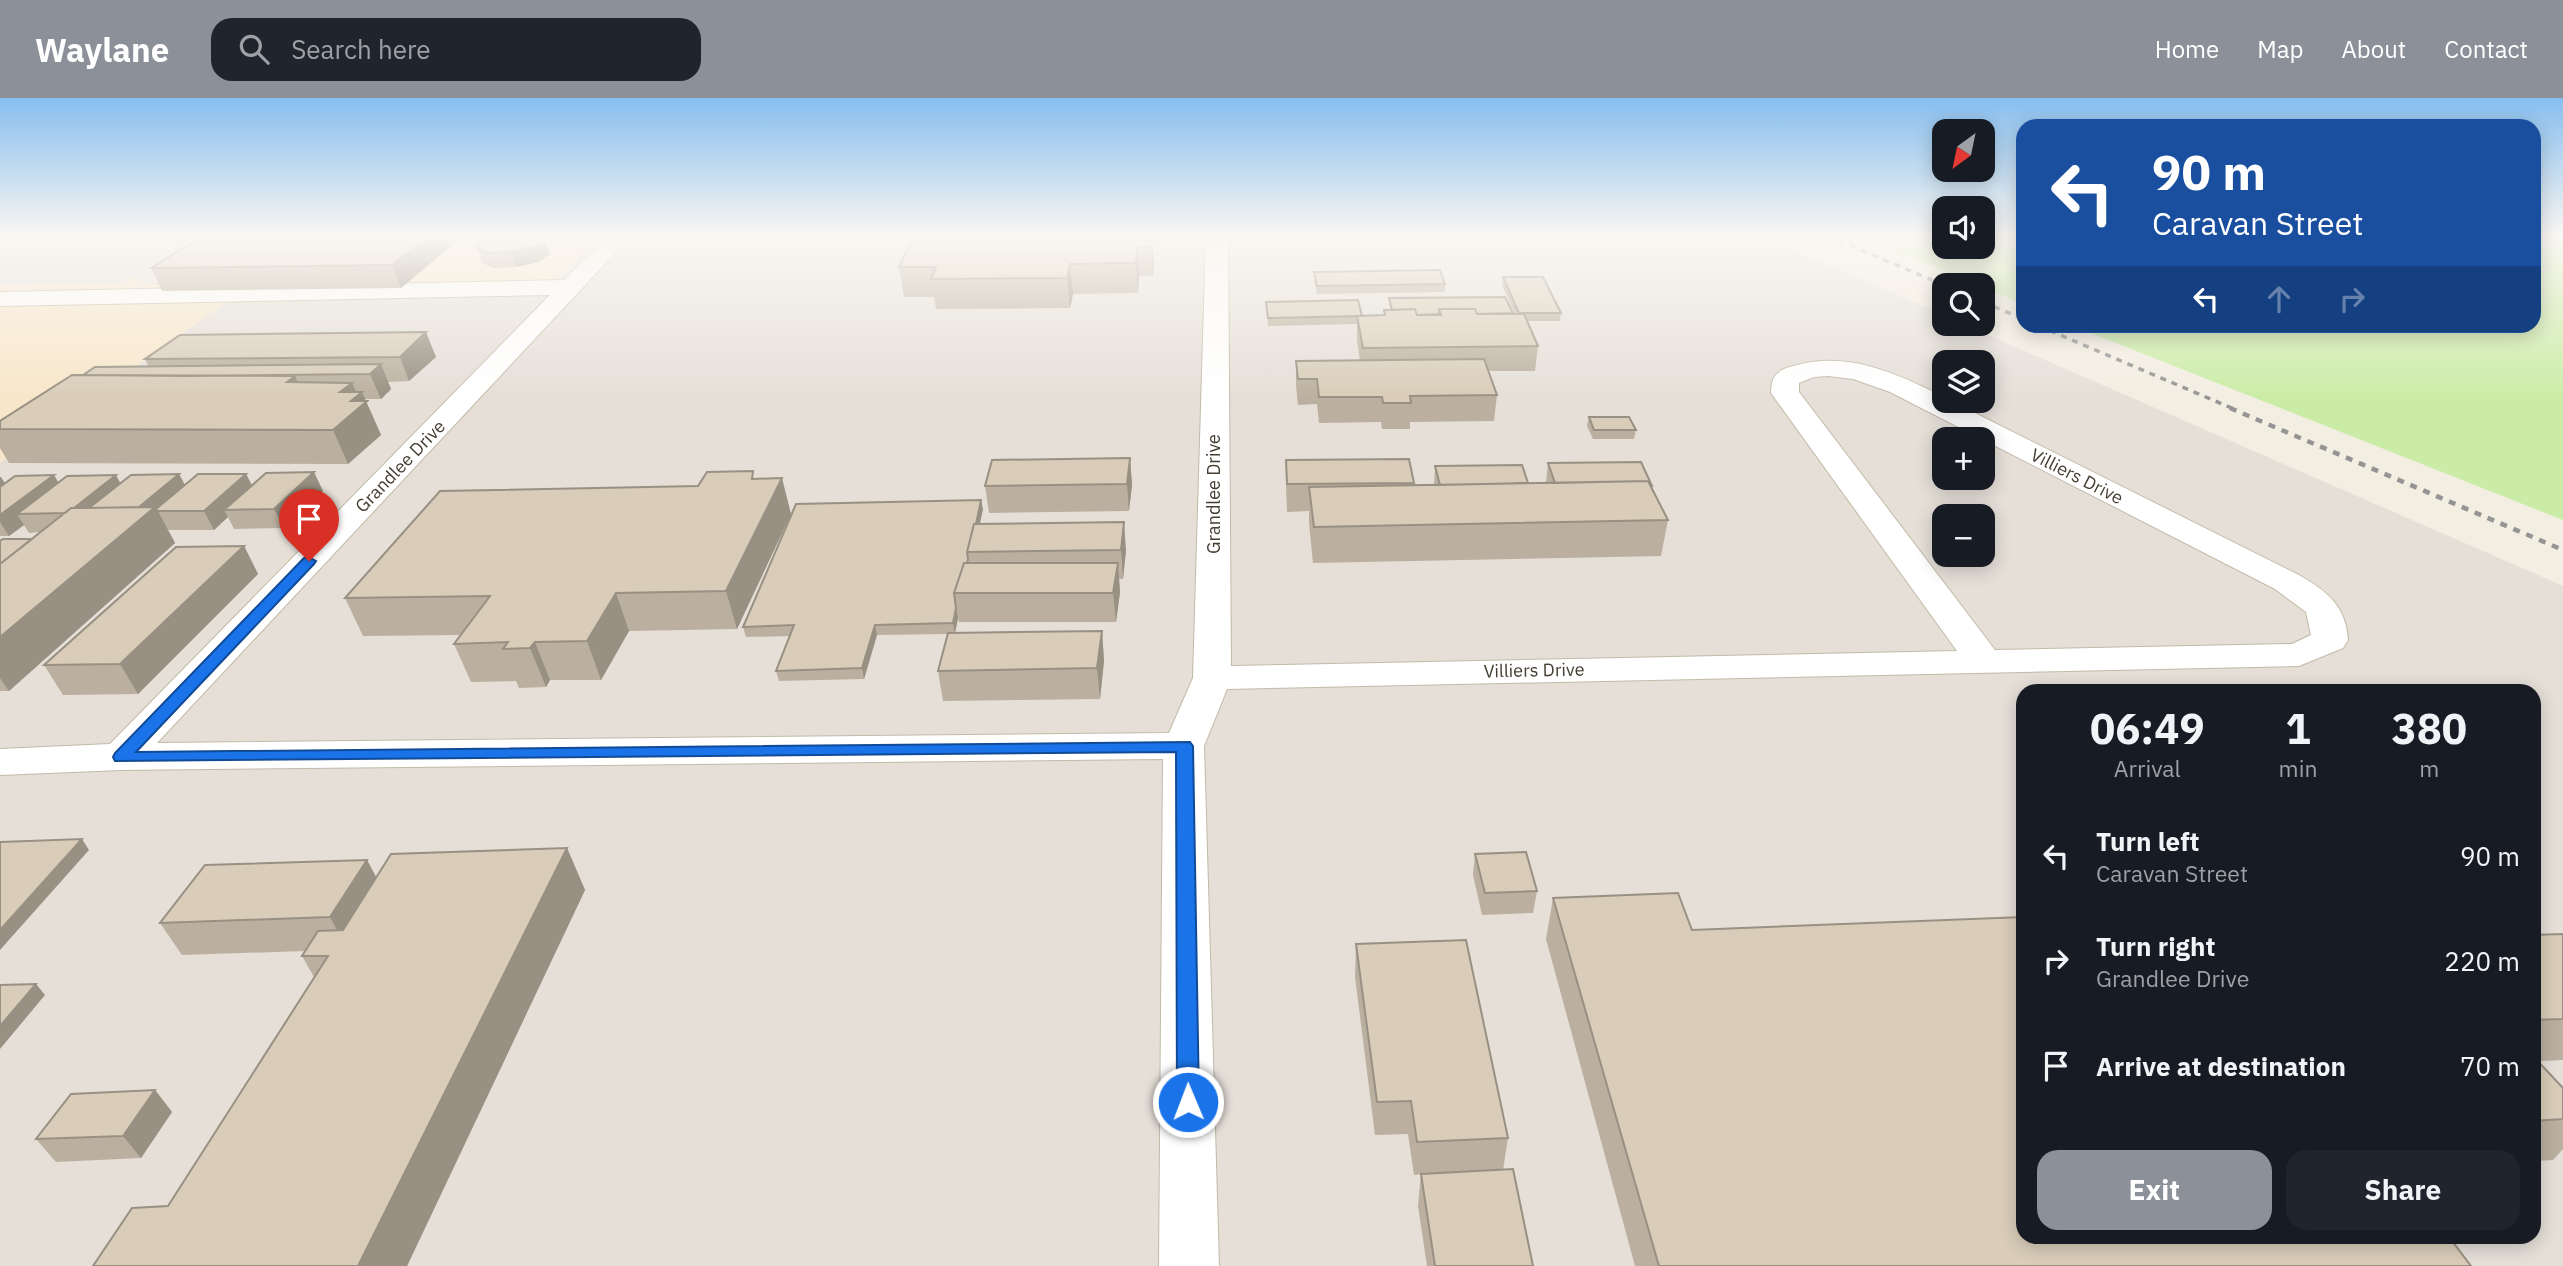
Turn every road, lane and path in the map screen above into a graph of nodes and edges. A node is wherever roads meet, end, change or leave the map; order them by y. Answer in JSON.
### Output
{"nodes":[{"id":1,"x":140,"y":291,"type":"edge"},
{"id":2,"x":401,"y":291,"type":"edge"},
{"id":3,"x":569,"y":291,"type":"edge"},
{"id":4,"x":1216,"y":291,"type":"edge"},
{"id":5,"x":132,"y":296,"type":"junction"},
{"id":6,"x":0,"y":299,"type":"edge"},
{"id":7,"x":1983,"y":660,"type":"junction"},
{"id":8,"x":1212,"y":678,"type":"junction"},
{"id":9,"x":1184,"y":746,"type":"junction"},
{"id":10,"x":121,"y":757,"type":"junction"},
{"id":11,"x":0,"y":762,"type":"edge"},
{"id":12,"x":1189,"y":1266,"type":"edge"}],
"edges":[{"from":1,"to":5,"type":"street"},
{"from":2,"to":5,"type":"street"},
{"from":3,"to":10,"type":"street","name":"Grandlee Drive"},
{"from":4,"to":8,"type":"street","name":"Grandlee Drive"},
{"from":5,"to":6,"type":"street"},
{"from":7,"to":7,"type":"street","name":"Villiers Drive"},
{"from":7,"to":8,"type":"street","name":"Villiers Drive"},
{"from":8,"to":9,"type":"street","name":"Grandlee Drive"},
{"from":9,"to":10,"type":"street"},
{"from":9,"to":12,"type":"street"},
{"from":10,"to":11,"type":"street"}]}
